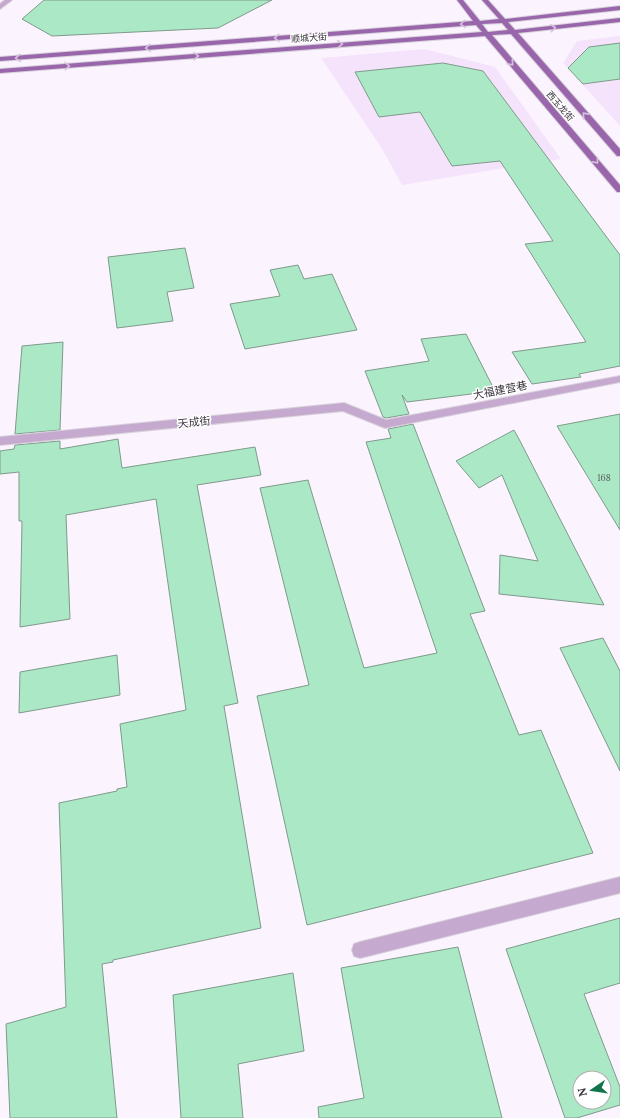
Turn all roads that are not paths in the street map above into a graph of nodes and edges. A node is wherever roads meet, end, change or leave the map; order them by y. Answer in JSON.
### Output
{"nodes":[{"id":1,"x":9,"y":0,"type":"edge"},
{"id":2,"x":460,"y":0,"type":"edge"},
{"id":3,"x":485,"y":0,"type":"edge"},
{"id":4,"x":1,"y":6,"type":"edge"},
{"id":5,"x":620,"y":8,"type":"edge"},
{"id":6,"x":620,"y":20,"type":"edge"},
{"id":7,"x":502,"y":21,"type":"junction"},
{"id":8,"x":478,"y":23,"type":"junction"},
{"id":9,"x":512,"y":32,"type":"junction"},
{"id":10,"x":486,"y":33,"type":"junction"},
{"id":11,"x":0,"y":59,"type":"edge"},
{"id":12,"x":0,"y":71,"type":"edge"},
{"id":13,"x":620,"y":154,"type":"edge"},
{"id":14,"x":620,"y":190,"type":"edge"},
{"id":15,"x":620,"y":379,"type":"edge"},
{"id":16,"x":385,"y":424,"type":"joint"},
{"id":17,"x":0,"y":441,"type":"edge"},
{"id":18,"x":620,"y":885,"type":"edge"},
{"id":19,"x":360,"y":950,"type":"dead end"}],
"edges":[{"from":1,"to":4,"type":"street"},
{"from":2,"to":8,"type":"main road","name":"西玉龙街"},
{"from":3,"to":7,"type":"main road","name":"西玉龙街"},
{"from":5,"to":7,"type":"main road","name":"顺城大街"},
{"from":9,"to":6,"type":"main road","name":"顺城大街","one_way":true},
{"from":7,"to":8,"type":"main road","name":"顺城大街"},
{"from":7,"to":9,"type":"main road","name":"西玉龙街"},
{"from":8,"to":10,"type":"main road","name":"西玉龙街"},
{"from":8,"to":11,"type":"main road","name":"顺城大街","one_way":true},
{"from":9,"to":10,"type":"main road","name":"顺城大街"},
{"from":13,"to":9,"type":"main road","name":"西玉龙街","one_way":true},
{"from":12,"to":10,"type":"main road","name":"顺城大街","one_way":true},
{"from":10,"to":14,"type":"main road","name":"西玉龙街","one_way":true},
{"from":15,"to":16,"type":"street","name":"大福建营巷"},
{"from":16,"to":17,"type":"street","name":"天成街"},
{"from":18,"to":19,"type":"street"}]}
